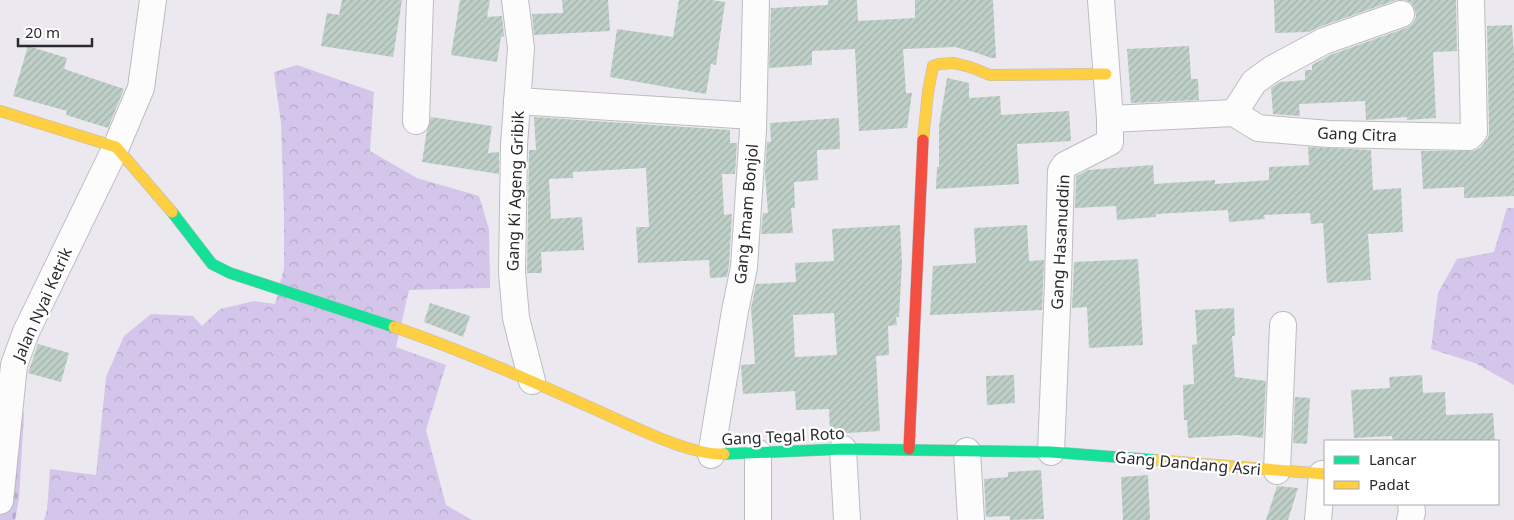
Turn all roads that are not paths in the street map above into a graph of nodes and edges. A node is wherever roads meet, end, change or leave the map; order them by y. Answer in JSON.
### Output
{"nodes":[{"id":1,"x":152,"y":0,"type":"edge"},
{"id":2,"x":420,"y":0,"type":"edge"},
{"id":3,"x":515,"y":0,"type":"edge"},
{"id":4,"x":756,"y":0,"type":"edge"},
{"id":5,"x":1101,"y":0,"type":"edge"},
{"id":6,"x":1471,"y":0,"type":"edge"},
{"id":7,"x":1401,"y":14,"type":"dead end"},
{"id":8,"x":1106,"y":74,"type":"junction"},
{"id":9,"x":517,"y":101,"type":"junction"},
{"id":10,"x":0,"y":111,"type":"edge"},
{"id":11,"x":1234,"y":113,"type":"junction"},
{"id":12,"x":753,"y":116,"type":"junction"},
{"id":13,"x":1110,"y":119,"type":"junction"},
{"id":14,"x":416,"y":121,"type":"dead end"},
{"id":15,"x":116,"y":147,"type":"junction"},
{"id":16,"x":1283,"y":325,"type":"dead end"},
{"id":17,"x":532,"y":381,"type":"junction"},
{"id":18,"x":843,"y":449,"type":"junction"},
{"id":19,"x":910,"y":449,"type":"junction"},
{"id":20,"x":966,"y":450,"type":"junction"},
{"id":21,"x":1050,"y":452,"type":"junction"},
{"id":22,"x":758,"y":453,"type":"junction"},
{"id":23,"x":711,"y":456,"type":"junction"},
{"id":24,"x":1276,"y":471,"type":"junction"},
{"id":25,"x":1324,"y":474,"type":"edge"},
{"id":26,"x":0,"y":501,"type":"edge"},
{"id":27,"x":1411,"y":505,"type":"edge"},
{"id":28,"x":758,"y":520,"type":"edge"},
{"id":29,"x":847,"y":520,"type":"edge"},
{"id":30,"x":971,"y":520,"type":"edge"},
{"id":31,"x":1318,"y":520,"type":"edge"},
{"id":32,"x":1410,"y":520,"type":"edge"}],
"edges":[{"from":1,"to":15,"type":"street","name":"Jalan Nyai Ketrik"},
{"from":2,"to":14,"type":"street"},
{"from":3,"to":9,"type":"street","name":"Gang Ki Ageng Gribik"},
{"from":4,"to":12,"type":"street","name":"Gang Imam Bonjol"},
{"from":5,"to":8,"type":"street","name":"Gang Hasanuddin"},
{"from":6,"to":11,"type":"street","name":"Gang Citra"},
{"from":7,"to":11,"type":"street"},
{"from":8,"to":13,"type":"street","name":"Gang Hasanuddin"},
{"from":8,"to":19,"type":"street"},
{"from":9,"to":12,"type":"street"},
{"from":9,"to":17,"type":"street","name":"Gang Ki Ageng Gribik"},
{"from":10,"to":15,"type":"street"},
{"from":11,"to":13,"type":"street"},
{"from":12,"to":23,"type":"street","name":"Gang Imam Bonjol"},
{"from":13,"to":21,"type":"street","name":"Gang Hasanuddin"},
{"from":15,"to":17,"type":"street","name":"Gang Tegal Roto"},
{"from":15,"to":26,"type":"street","name":"Jalan Nyai Ketrik"},
{"from":16,"to":24,"type":"street"},
{"from":17,"to":23,"type":"street","name":"Gang Tegal Roto"},
{"from":18,"to":19,"type":"street","name":"Gang Tegal Roto"},
{"from":18,"to":22,"type":"street","name":"Gang Tegal Roto"},
{"from":18,"to":29,"type":"street"},
{"from":19,"to":20,"type":"street","name":"Gang Tegal Roto"},
{"from":20,"to":21,"type":"street","name":"Gang Tegal Roto"},
{"from":20,"to":30,"type":"street"},
{"from":21,"to":24,"type":"street","name":"Gang Dandang Asri"},
{"from":22,"to":23,"type":"street","name":"Gang Tegal Roto"},
{"from":22,"to":28,"type":"street"},
{"from":24,"to":25,"type":"street","name":"Gang Dandang Asri"},
{"from":25,"to":31,"type":"street"},
{"from":27,"to":32,"type":"street"}]}
